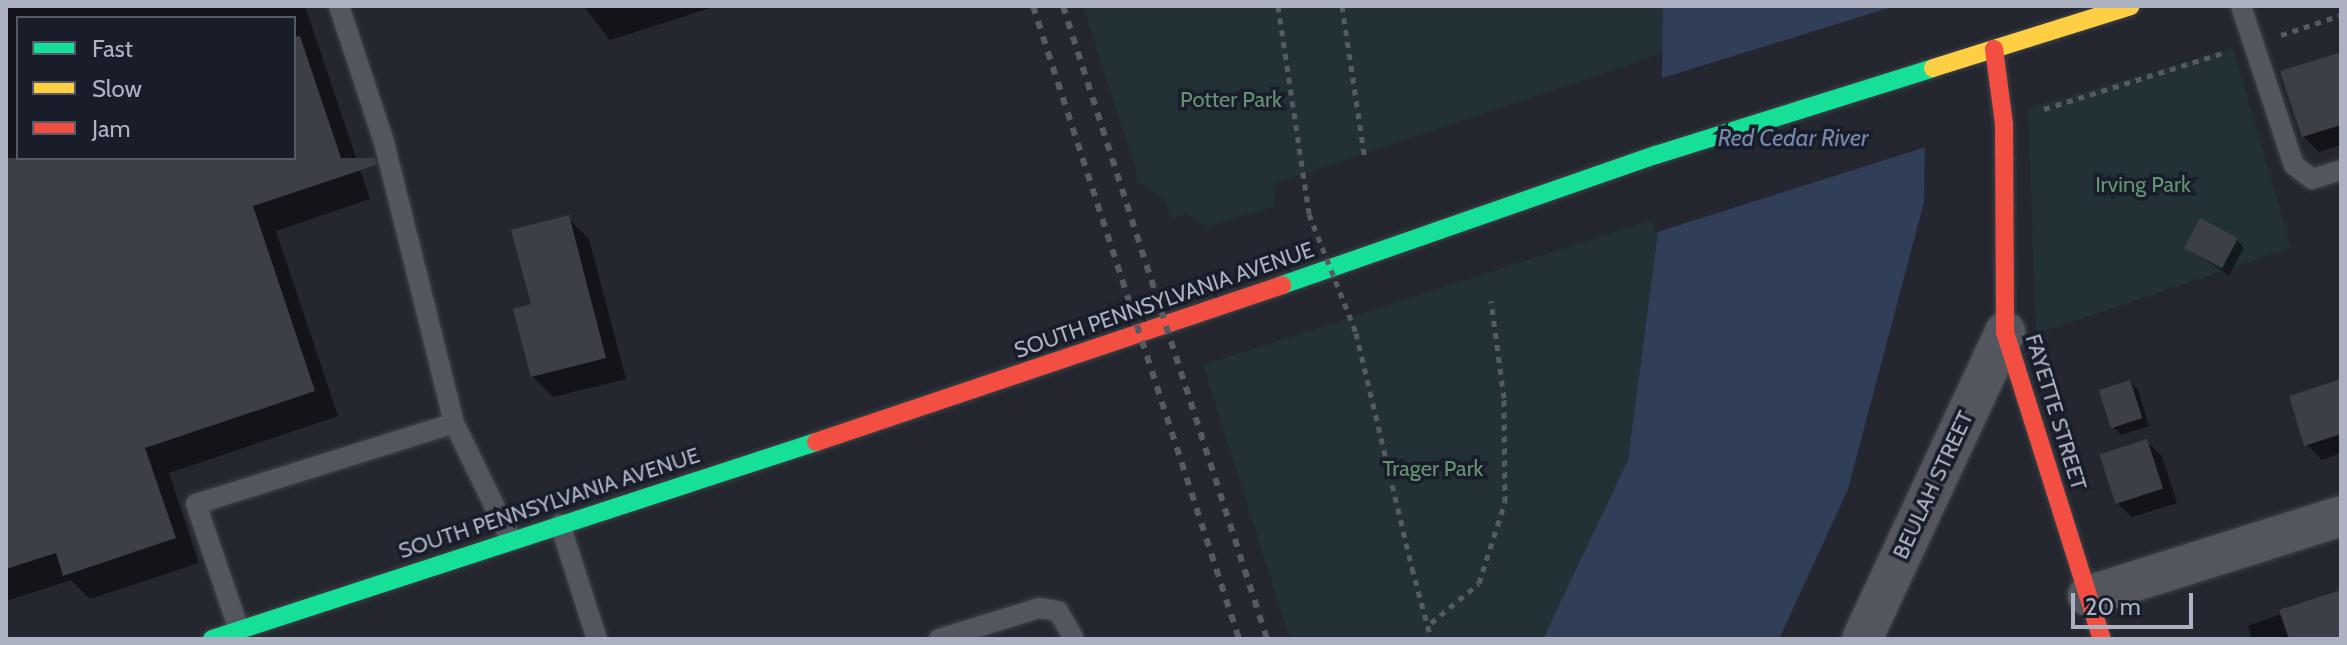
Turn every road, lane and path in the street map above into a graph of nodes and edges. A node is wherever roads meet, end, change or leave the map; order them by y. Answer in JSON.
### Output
{"nodes":[{"id":1,"x":339,"y":6,"type":"edge"},
{"id":2,"x":1278,"y":6,"type":"edge"},
{"id":3,"x":1342,"y":6,"type":"edge"},
{"id":4,"x":2131,"y":6,"type":"edge"},
{"id":5,"x":2241,"y":6,"type":"edge"},
{"id":6,"x":2341,"y":15,"type":"edge"},
{"id":7,"x":2254,"y":44,"type":"junction"},
{"id":8,"x":1994,"y":49,"type":"junction"},
{"id":9,"x":2004,"y":124,"type":"junction"},
{"id":10,"x":1365,"y":159,"type":"dead end"},
{"id":11,"x":2341,"y":170,"type":"edge"},
{"id":12,"x":1491,"y":301,"type":"dead end"},
{"id":13,"x":2005,"y":332,"type":"junction"},
{"id":14,"x":454,"y":423,"type":"junction"},
{"id":15,"x":2341,"y":516,"type":"edge"},
{"id":16,"x":560,"y":524,"type":"junction"},
{"id":17,"x":511,"y":540,"type":"junction"},
{"id":18,"x":2088,"y":596,"type":"junction"},
{"id":19,"x":1431,"y":623,"type":"junction"},
{"id":20,"x":239,"y":630,"type":"junction"},
{"id":21,"x":212,"y":639,"type":"edge"},
{"id":22,"x":597,"y":639,"type":"edge"},
{"id":23,"x":939,"y":639,"type":"edge"},
{"id":24,"x":1074,"y":639,"type":"edge"},
{"id":25,"x":1431,"y":639,"type":"edge"},
{"id":26,"x":1862,"y":639,"type":"edge"},
{"id":27,"x":2102,"y":639,"type":"edge"}],
"edges":[{"from":1,"to":14,"type":"lane"},
{"from":2,"to":19,"type":"path","bridge":true},
{"from":3,"to":10,"type":"path"},
{"from":4,"to":8,"type":"main road","name":"SOUTH PENNSYLVANIA AVENUE"},
{"from":5,"to":7,"type":"lane"},
{"from":6,"to":7,"type":"path"},
{"from":7,"to":9,"type":"path"},
{"from":7,"to":11,"type":"lane"},
{"from":8,"to":9,"type":"main road","name":"FAYETTE STREET"},
{"from":8,"to":16,"type":"main road","name":"SOUTH PENNSYLVANIA AVENUE"},
{"from":9,"to":13,"type":"main road","name":"FAYETTE STREET"},
{"from":12,"to":19,"type":"path"},
{"from":13,"to":18,"type":"main road","name":"FAYETTE STREET"},
{"from":13,"to":26,"type":"street","name":"BEULAH STREET"},
{"from":14,"to":17,"type":"lane"},
{"from":14,"to":20,"type":"lane"},
{"from":15,"to":18,"type":"street"},
{"from":16,"to":17,"type":"main road","name":"SOUTH PENNSYLVANIA AVENUE"},
{"from":16,"to":22,"type":"lane"},
{"from":17,"to":20,"type":"main road","name":"SOUTH PENNSYLVANIA AVENUE"},
{"from":18,"to":27,"type":"main road","name":"FAYETTE STREET"},
{"from":19,"to":25,"type":"path"},
{"from":20,"to":21,"type":"main road","name":"SOUTH PENNSYLVANIA AVENUE"},
{"from":23,"to":24,"type":"lane"}]}
